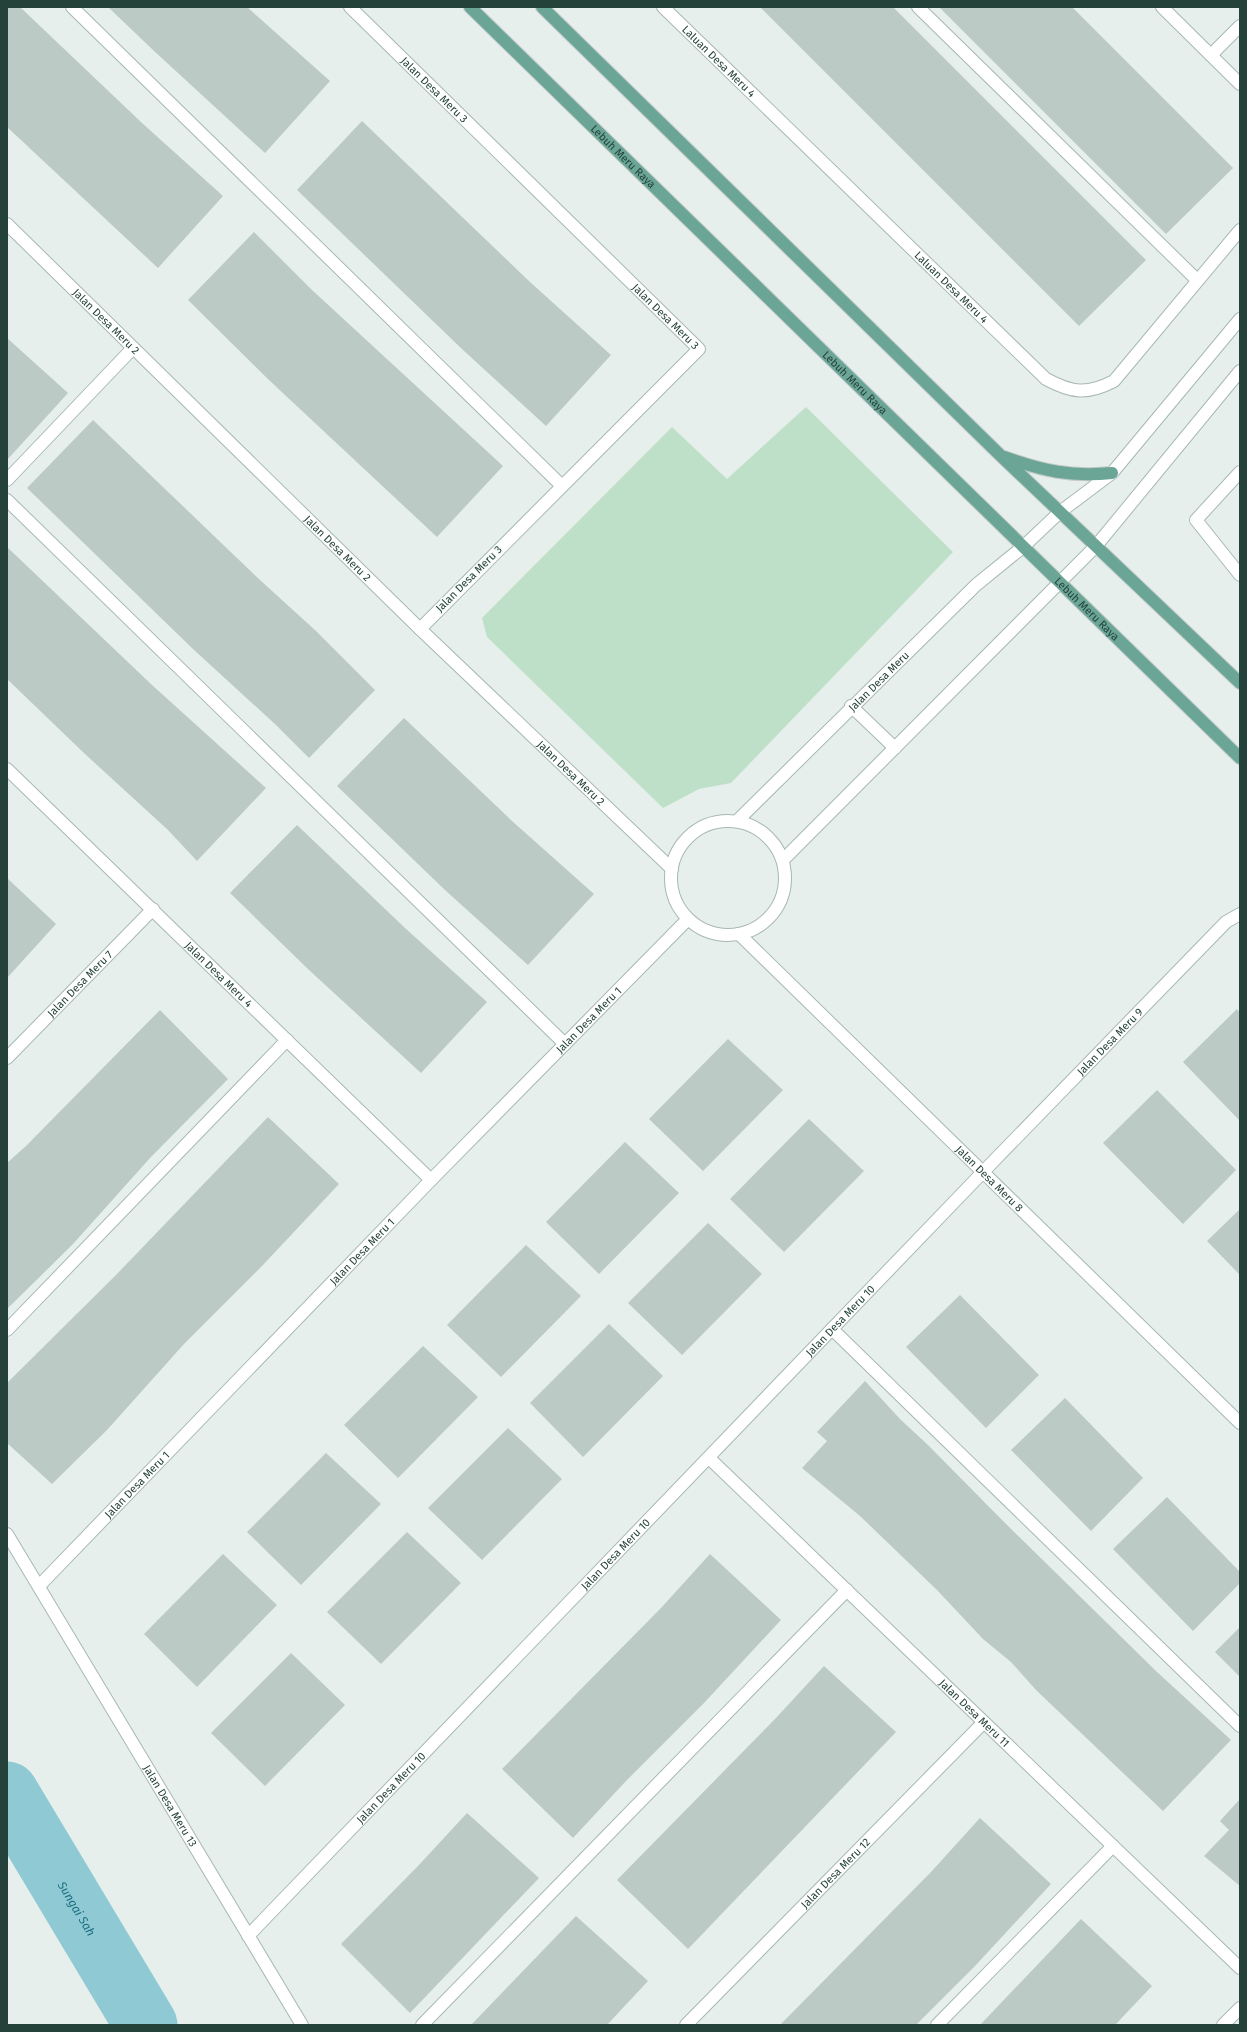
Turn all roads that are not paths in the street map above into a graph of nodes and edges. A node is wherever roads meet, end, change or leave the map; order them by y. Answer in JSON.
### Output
{"nodes":[{"id":1,"x":72,"y":7,"type":"edge"},
{"id":2,"x":350,"y":7,"type":"edge"},
{"id":3,"x":470,"y":7,"type":"edge"},
{"id":4,"x":542,"y":7,"type":"edge"},
{"id":5,"x":663,"y":7,"type":"edge"},
{"id":6,"x":918,"y":7,"type":"edge"},
{"id":7,"x":1162,"y":7,"type":"edge"},
{"id":8,"x":1240,"y":26,"type":"edge"},
{"id":9,"x":1211,"y":55,"type":"junction"},
{"id":10,"x":1240,"y":84,"type":"edge"},
{"id":11,"x":7,"y":224,"type":"edge"},
{"id":12,"x":1240,"y":230,"type":"edge"},
{"id":13,"x":1198,"y":280,"type":"junction"},
{"id":14,"x":1240,"y":319,"type":"edge"},
{"id":15,"x":133,"y":348,"type":"junction"},
{"id":16,"x":1240,"y":371,"type":"edge"},
{"id":17,"x":1000,"y":455,"type":"junction"},
{"id":18,"x":1240,"y":472,"type":"edge"},
{"id":19,"x":1112,"y":473,"type":"junction"},
{"id":20,"x":7,"y":480,"type":"edge"},
{"id":21,"x":562,"y":486,"type":"junction"},
{"id":22,"x":7,"y":500,"type":"edge"},
{"id":23,"x":1060,"y":512,"type":"junction"},
{"id":24,"x":1024,"y":546,"type":"junction"},
{"id":25,"x":1096,"y":546,"type":"junction"},
{"id":26,"x":1240,"y":575,"type":"edge"},
{"id":27,"x":1062,"y":582,"type":"junction"},
{"id":28,"x":420,"y":629,"type":"junction"},
{"id":29,"x":1240,"y":683,"type":"edge"},
{"id":30,"x":852,"y":706,"type":"junction"},
{"id":31,"x":895,"y":748,"type":"junction"},
{"id":32,"x":1240,"y":758,"type":"edge"},
{"id":33,"x":9,"y":775,"type":"edge"},
{"id":34,"x":736,"y":821,"type":"junction"},
{"id":35,"x":783,"y":860,"type":"junction"},
{"id":36,"x":672,"y":870,"type":"junction"},
{"id":37,"x":153,"y":909,"type":"junction"},
{"id":38,"x":1240,"y":914,"type":"edge"},
{"id":39,"x":688,"y":919,"type":"junction"},
{"id":40,"x":740,"y":934,"type":"junction"},
{"id":41,"x":287,"y":1040,"type":"junction"},
{"id":42,"x":565,"y":1044,"type":"junction"},
{"id":43,"x":7,"y":1058,"type":"edge"},
{"id":44,"x":982,"y":1173,"type":"junction"},
{"id":45,"x":431,"y":1180,"type":"junction"},
{"id":46,"x":832,"y":1329,"type":"junction"},
{"id":47,"x":7,"y":1330,"type":"edge"},
{"id":48,"x":1240,"y":1423,"type":"edge"},
{"id":49,"x":709,"y":1458,"type":"junction"},
{"id":50,"x":7,"y":1534,"type":"edge"},
{"id":51,"x":39,"y":1586,"type":"junction"},
{"id":52,"x":847,"y":1590,"type":"junction"},
{"id":53,"x":984,"y":1722,"type":"junction"},
{"id":54,"x":1240,"y":1726,"type":"edge"},
{"id":55,"x":1113,"y":1846,"type":"junction"},
{"id":56,"x":248,"y":1936,"type":"junction"},
{"id":57,"x":1240,"y":1968,"type":"edge"},
{"id":58,"x":1240,"y":2008,"type":"edge"},
{"id":59,"x":302,"y":2025,"type":"edge"},
{"id":60,"x":422,"y":2025,"type":"edge"},
{"id":61,"x":686,"y":2025,"type":"edge"},
{"id":62,"x":937,"y":2025,"type":"edge"},
{"id":63,"x":1223,"y":2025,"type":"edge"}],
"edges":[{"from":1,"to":21,"type":"street"},
{"from":2,"to":21,"type":"street","name":"Jalan Desa Meru 3"},
{"from":3,"to":24,"type":"main road","name":"Lebuh Meru Raya"},
{"from":4,"to":17,"type":"main road"},
{"from":5,"to":13,"type":"street","name":"Laluan Desa Meru 4"},
{"from":6,"to":13,"type":"street"},
{"from":7,"to":9,"type":"street"},
{"from":8,"to":9,"type":"street"},
{"from":9,"to":10,"type":"street"},
{"from":11,"to":15,"type":"street","name":"Jalan Desa Meru 2"},
{"from":12,"to":13,"type":"street","name":"Laluan Desa Meru 4"},
{"from":14,"to":19,"type":"street","name":"Jalan Desa Meru"},
{"from":15,"to":20,"type":"street"},
{"from":15,"to":28,"type":"street","name":"Jalan Desa Meru 2"},
{"from":16,"to":25,"type":"street"},
{"from":17,"to":19,"type":"main road"},
{"from":17,"to":23,"type":"main road"},
{"from":18,"to":26,"type":"street"},
{"from":19,"to":23,"type":"street","name":"Jalan Desa Meru"},
{"from":21,"to":28,"type":"street","name":"Jalan Desa Meru 3"},
{"from":22,"to":42,"type":"street"},
{"from":23,"to":24,"type":"street","name":"Jalan Desa Meru"},
{"from":23,"to":25,"type":"main road"},
{"from":24,"to":27,"type":"main road","name":"Lebuh Meru Raya"},
{"from":24,"to":30,"type":"street","name":"Jalan Desa Meru"},
{"from":25,"to":27,"type":"street"},
{"from":25,"to":29,"type":"main road"},
{"from":27,"to":31,"type":"street"},
{"from":27,"to":32,"type":"main road","name":"Lebuh Meru Raya"},
{"from":28,"to":36,"type":"street","name":"Jalan Desa Meru 2"},
{"from":30,"to":31,"type":"street"},
{"from":30,"to":34,"type":"street","name":"Jalan Desa Meru"},
{"from":31,"to":35,"type":"street"},
{"from":33,"to":37,"type":"street","name":"Jalan Desa Meru 4"},
{"from":34,"to":35,"type":"street"},
{"from":34,"to":36,"type":"street"},
{"from":35,"to":40,"type":"street"},
{"from":36,"to":39,"type":"street"},
{"from":37,"to":41,"type":"street","name":"Jalan Desa Meru 4"},
{"from":37,"to":43,"type":"street","name":"Jalan Desa Meru 7"},
{"from":38,"to":44,"type":"street","name":"Jalan Desa Meru 9"},
{"from":39,"to":40,"type":"street"},
{"from":39,"to":42,"type":"street","name":"Jalan Desa Meru 1"},
{"from":40,"to":44,"type":"street","name":"Jalan Desa Meru 8"},
{"from":41,"to":45,"type":"street","name":"Jalan Desa Meru 4"},
{"from":41,"to":47,"type":"street"},
{"from":42,"to":45,"type":"street","name":"Jalan Desa Meru 1"},
{"from":44,"to":46,"type":"street","name":"Jalan Desa Meru 10"},
{"from":44,"to":48,"type":"street","name":"Jalan Desa Meru 8"},
{"from":45,"to":51,"type":"street","name":"Jalan Desa Meru 1"},
{"from":46,"to":49,"type":"street","name":"Jalan Desa Meru 10"},
{"from":46,"to":54,"type":"street"},
{"from":49,"to":52,"type":"street","name":"Jalan Desa Meru 11"},
{"from":49,"to":56,"type":"street","name":"Jalan Desa Meru 10"},
{"from":50,"to":51,"type":"street","name":"Jalan Desa Meru 13"},
{"from":51,"to":56,"type":"street","name":"Jalan Desa Meru 13"},
{"from":52,"to":53,"type":"street","name":"Jalan Desa Meru 11"},
{"from":52,"to":60,"type":"street"},
{"from":53,"to":55,"type":"street","name":"Jalan Desa Meru 11"},
{"from":53,"to":61,"type":"street","name":"Jalan Desa Meru 12"},
{"from":55,"to":57,"type":"street","name":"Jalan Desa Meru 11"},
{"from":55,"to":62,"type":"street"},
{"from":56,"to":59,"type":"street","name":"Jalan Desa Meru 13"},
{"from":58,"to":63,"type":"street"}]}
